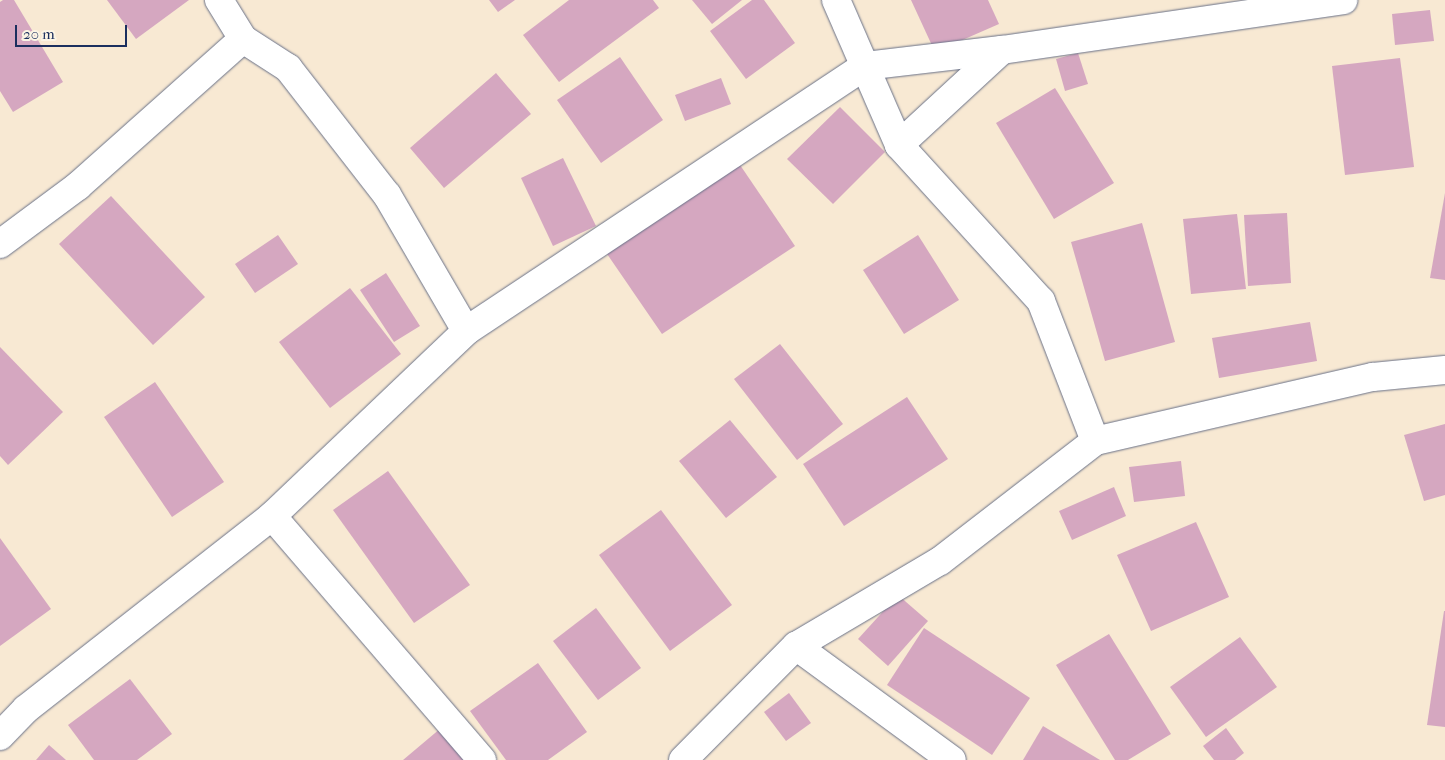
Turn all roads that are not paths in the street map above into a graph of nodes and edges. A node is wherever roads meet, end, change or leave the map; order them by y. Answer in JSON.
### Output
{"nodes":[{"id":1,"x":219,"y":0,"type":"edge"},
{"id":2,"x":836,"y":0,"type":"edge"},
{"id":3,"x":1339,"y":0,"type":"edge"},
{"id":4,"x":1343,"y":0,"type":"edge"},
{"id":5,"x":243,"y":39,"type":"junction"},
{"id":6,"x":1002,"y":50,"type":"junction"},
{"id":7,"x":865,"y":66,"type":"junction"},
{"id":8,"x":899,"y":145,"type":"junction"},
{"id":9,"x":0,"y":244,"type":"edge"},
{"id":10,"x":466,"y":331,"type":"junction"},
{"id":11,"x":1445,"y":370,"type":"edge"},
{"id":12,"x":1095,"y":441,"type":"junction"},
{"id":13,"x":272,"y":516,"type":"junction"},
{"id":14,"x":796,"y":646,"type":"junction"},
{"id":15,"x":0,"y":736,"type":"edge"},
{"id":16,"x":482,"y":760,"type":"edge"},
{"id":17,"x":682,"y":760,"type":"edge"},
{"id":18,"x":952,"y":760,"type":"edge"}],
"edges":[{"from":1,"to":5,"type":"street"},
{"from":2,"to":7,"type":"street"},
{"from":3,"to":4,"type":"street"},
{"from":3,"to":6,"type":"street"},
{"from":5,"to":9,"type":"street"},
{"from":5,"to":10,"type":"street"},
{"from":6,"to":7,"type":"street"},
{"from":6,"to":8,"type":"street"},
{"from":7,"to":8,"type":"street"},
{"from":7,"to":10,"type":"street"},
{"from":8,"to":12,"type":"street"},
{"from":10,"to":13,"type":"street"},
{"from":11,"to":12,"type":"street"},
{"from":12,"to":14,"type":"street"},
{"from":13,"to":15,"type":"street"},
{"from":13,"to":16,"type":"street"},
{"from":14,"to":17,"type":"street"},
{"from":14,"to":18,"type":"street"}]}
